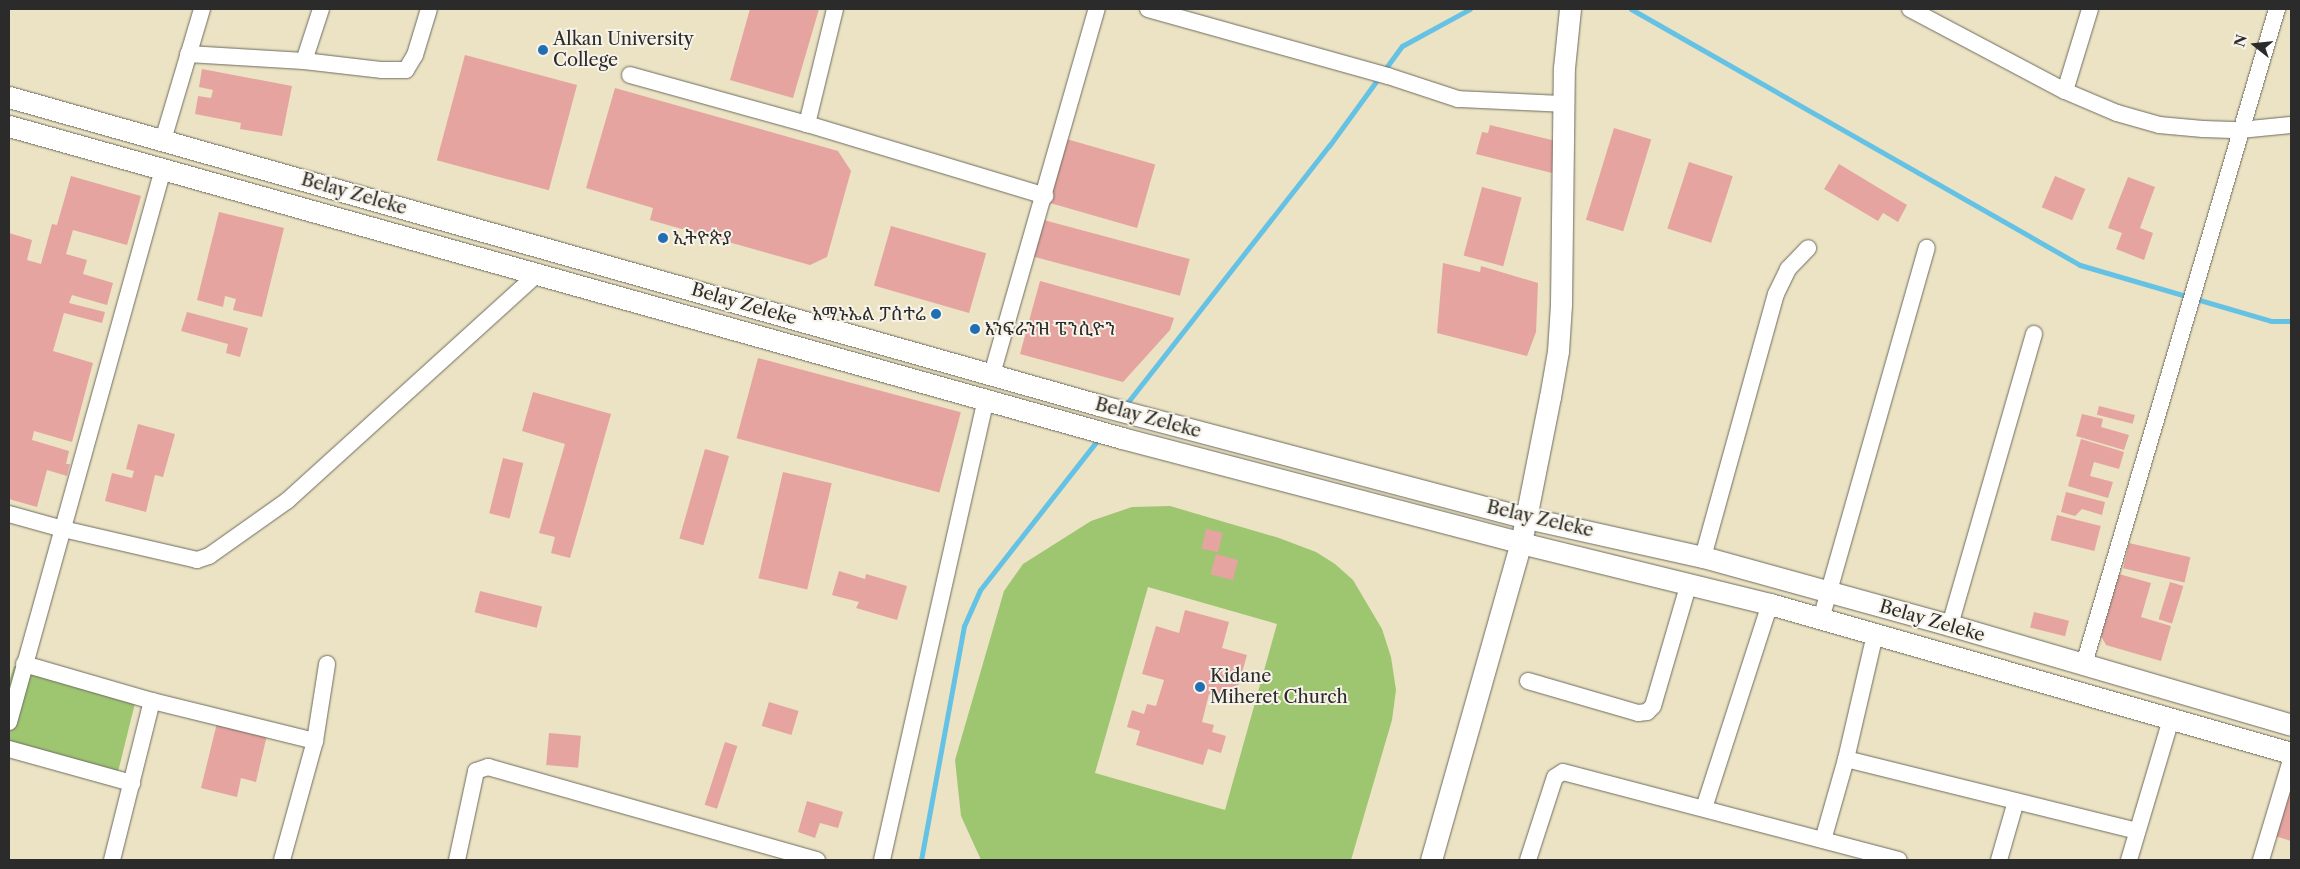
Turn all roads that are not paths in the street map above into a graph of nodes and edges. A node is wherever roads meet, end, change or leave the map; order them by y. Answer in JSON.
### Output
{"nodes":[{"id":1,"x":202,"y":9,"type":"edge"},
{"id":2,"x":321,"y":9,"type":"edge"},
{"id":3,"x":429,"y":9,"type":"edge"},
{"id":4,"x":836,"y":9,"type":"edge"},
{"id":5,"x":1097,"y":9,"type":"edge"},
{"id":6,"x":1148,"y":9,"type":"edge"},
{"id":7,"x":1570,"y":9,"type":"edge"},
{"id":8,"x":1910,"y":9,"type":"edge"},
{"id":9,"x":2090,"y":9,"type":"edge"},
{"id":10,"x":2277,"y":9,"type":"edge"},
{"id":11,"x":188,"y":54,"type":"junction"},
{"id":12,"x":304,"y":61,"type":"junction"},
{"id":13,"x":630,"y":75,"type":"dead end"},
{"id":14,"x":2065,"y":92,"type":"junction"},
{"id":15,"x":9,"y":97,"type":"edge"},
{"id":16,"x":1564,"y":104,"type":"junction"},
{"id":17,"x":808,"y":124,"type":"junction"},
{"id":18,"x":2291,"y":125,"type":"edge"},
{"id":19,"x":9,"y":126,"type":"edge"},
{"id":20,"x":2240,"y":130,"type":"junction"},
{"id":21,"x":163,"y":140,"type":"junction"},
{"id":22,"x":163,"y":169,"type":"junction"},
{"id":23,"x":1044,"y":196,"type":"junction"},
{"id":24,"x":1808,"y":248,"type":"dead end"},
{"id":25,"x":1927,"y":248,"type":"dead end"},
{"id":26,"x":548,"y":249,"type":"junction"},
{"id":27,"x":538,"y":273,"type":"junction"},
{"id":28,"x":2034,"y":334,"type":"dead end"},
{"id":29,"x":992,"y":374,"type":"junction"},
{"id":30,"x":986,"y":399,"type":"junction"},
{"id":31,"x":9,"y":514,"type":"edge"},
{"id":32,"x":1527,"y":518,"type":"junction"},
{"id":33,"x":62,"y":529,"type":"junction"},
{"id":34,"x":1522,"y":542,"type":"junction"},
{"id":35,"x":1703,"y":557,"type":"junction"},
{"id":36,"x":1689,"y":583,"type":"junction"},
{"id":37,"x":1828,"y":592,"type":"junction"},
{"id":38,"x":1770,"y":604,"type":"junction"},
{"id":39,"x":1821,"y":619,"type":"junction"},
{"id":40,"x":1950,"y":625,"type":"junction"},
{"id":41,"x":1875,"y":634,"type":"junction"},
{"id":42,"x":24,"y":664,"type":"junction"},
{"id":43,"x":327,"y":664,"type":"dead end"},
{"id":44,"x":2084,"y":664,"type":"junction"},
{"id":45,"x":1528,"y":682,"type":"dead end"},
{"id":46,"x":152,"y":701,"type":"junction"},
{"id":47,"x":2170,"y":719,"type":"junction"},
{"id":48,"x":9,"y":722,"type":"edge"},
{"id":49,"x":2291,"y":725,"type":"edge"},
{"id":50,"x":315,"y":741,"type":"junction"},
{"id":51,"x":9,"y":749,"type":"edge"},
{"id":52,"x":2291,"y":753,"type":"edge"},
{"id":53,"x":1846,"y":759,"type":"junction"},
{"id":54,"x":2291,"y":760,"type":"edge"},
{"id":55,"x":132,"y":783,"type":"junction"},
{"id":56,"x":2016,"y":801,"type":"junction"},
{"id":57,"x":1704,"y":808,"type":"junction"},
{"id":58,"x":2137,"y":831,"type":"junction"},
{"id":59,"x":1823,"y":840,"type":"junction"},
{"id":60,"x":112,"y":860,"type":"edge"},
{"id":61,"x":282,"y":860,"type":"edge"},
{"id":62,"x":457,"y":860,"type":"edge"},
{"id":63,"x":817,"y":860,"type":"edge"},
{"id":64,"x":882,"y":860,"type":"edge"},
{"id":65,"x":1431,"y":860,"type":"edge"},
{"id":66,"x":1528,"y":860,"type":"edge"},
{"id":67,"x":1899,"y":860,"type":"edge"},
{"id":68,"x":1999,"y":860,"type":"edge"},
{"id":69,"x":2129,"y":860,"type":"edge"},
{"id":70,"x":2261,"y":860,"type":"edge"}],
"edges":[{"from":1,"to":11,"type":"street"},
{"from":2,"to":12,"type":"street"},
{"from":3,"to":12,"type":"street"},
{"from":4,"to":17,"type":"street"},
{"from":5,"to":23,"type":"street"},
{"from":6,"to":16,"type":"street"},
{"from":7,"to":16,"type":"street"},
{"from":8,"to":14,"type":"street"},
{"from":9,"to":14,"type":"street"},
{"from":10,"to":20,"type":"street"},
{"from":11,"to":12,"type":"street"},
{"from":11,"to":21,"type":"street"},
{"from":13,"to":17,"type":"street"},
{"from":14,"to":20,"type":"street"},
{"from":15,"to":21,"type":"street","name":"Belay Zeleke"},
{"from":16,"to":32,"type":"street"},
{"from":17,"to":23,"type":"street"},
{"from":18,"to":20,"type":"street"},
{"from":19,"to":22,"type":"street","name":"Belay Zeleke"},
{"from":20,"to":44,"type":"street"},
{"from":21,"to":26,"type":"street","name":"Belay Zeleke"},
{"from":22,"to":27,"type":"street","name":"Belay Zeleke"},
{"from":22,"to":33,"type":"street"},
{"from":23,"to":29,"type":"street"},
{"from":24,"to":35,"type":"street"},
{"from":25,"to":37,"type":"street"},
{"from":26,"to":27,"type":"street"},
{"from":26,"to":29,"type":"street","name":"Belay Zeleke"},
{"from":27,"to":30,"type":"street","name":"Belay Zeleke"},
{"from":27,"to":33,"type":"street"},
{"from":28,"to":40,"type":"street"},
{"from":29,"to":30,"type":"street"},
{"from":29,"to":32,"type":"street","name":"Belay Zeleke"},
{"from":30,"to":34,"type":"street","name":"Belay Zeleke"},
{"from":30,"to":64,"type":"street"},
{"from":31,"to":33,"type":"street"},
{"from":32,"to":34,"type":"street"},
{"from":32,"to":35,"type":"street","name":"Belay Zeleke"},
{"from":33,"to":42,"type":"street"},
{"from":34,"to":36,"type":"street","name":"Belay Zeleke"},
{"from":34,"to":65,"type":"street"},
{"from":35,"to":37,"type":"street","name":"Belay Zeleke"},
{"from":36,"to":38,"type":"street","name":"Belay Zeleke"},
{"from":36,"to":45,"type":"street"},
{"from":37,"to":39,"type":"street"},
{"from":37,"to":40,"type":"street","name":"Belay Zeleke"},
{"from":38,"to":39,"type":"street","name":"Belay Zeleke"},
{"from":38,"to":57,"type":"street"},
{"from":39,"to":41,"type":"street","name":"Belay Zeleke"},
{"from":40,"to":44,"type":"street","name":"Belay Zeleke"},
{"from":41,"to":47,"type":"street","name":"Belay Zeleke"},
{"from":41,"to":53,"type":"street"},
{"from":42,"to":46,"type":"street"},
{"from":42,"to":48,"type":"street"},
{"from":43,"to":50,"type":"street"},
{"from":44,"to":49,"type":"street","name":"Belay Zeleke"},
{"from":46,"to":50,"type":"street"},
{"from":46,"to":55,"type":"street"},
{"from":47,"to":52,"type":"street","name":"Belay Zeleke"},
{"from":47,"to":58,"type":"street"},
{"from":50,"to":61,"type":"street"},
{"from":51,"to":55,"type":"street"},
{"from":53,"to":56,"type":"street"},
{"from":53,"to":59,"type":"street"},
{"from":54,"to":70,"type":"street"},
{"from":55,"to":60,"type":"street"},
{"from":56,"to":58,"type":"street"},
{"from":56,"to":68,"type":"street"},
{"from":57,"to":59,"type":"street"},
{"from":57,"to":66,"type":"street"},
{"from":58,"to":69,"type":"street"},
{"from":59,"to":67,"type":"street"},
{"from":62,"to":63,"type":"street"}]}
